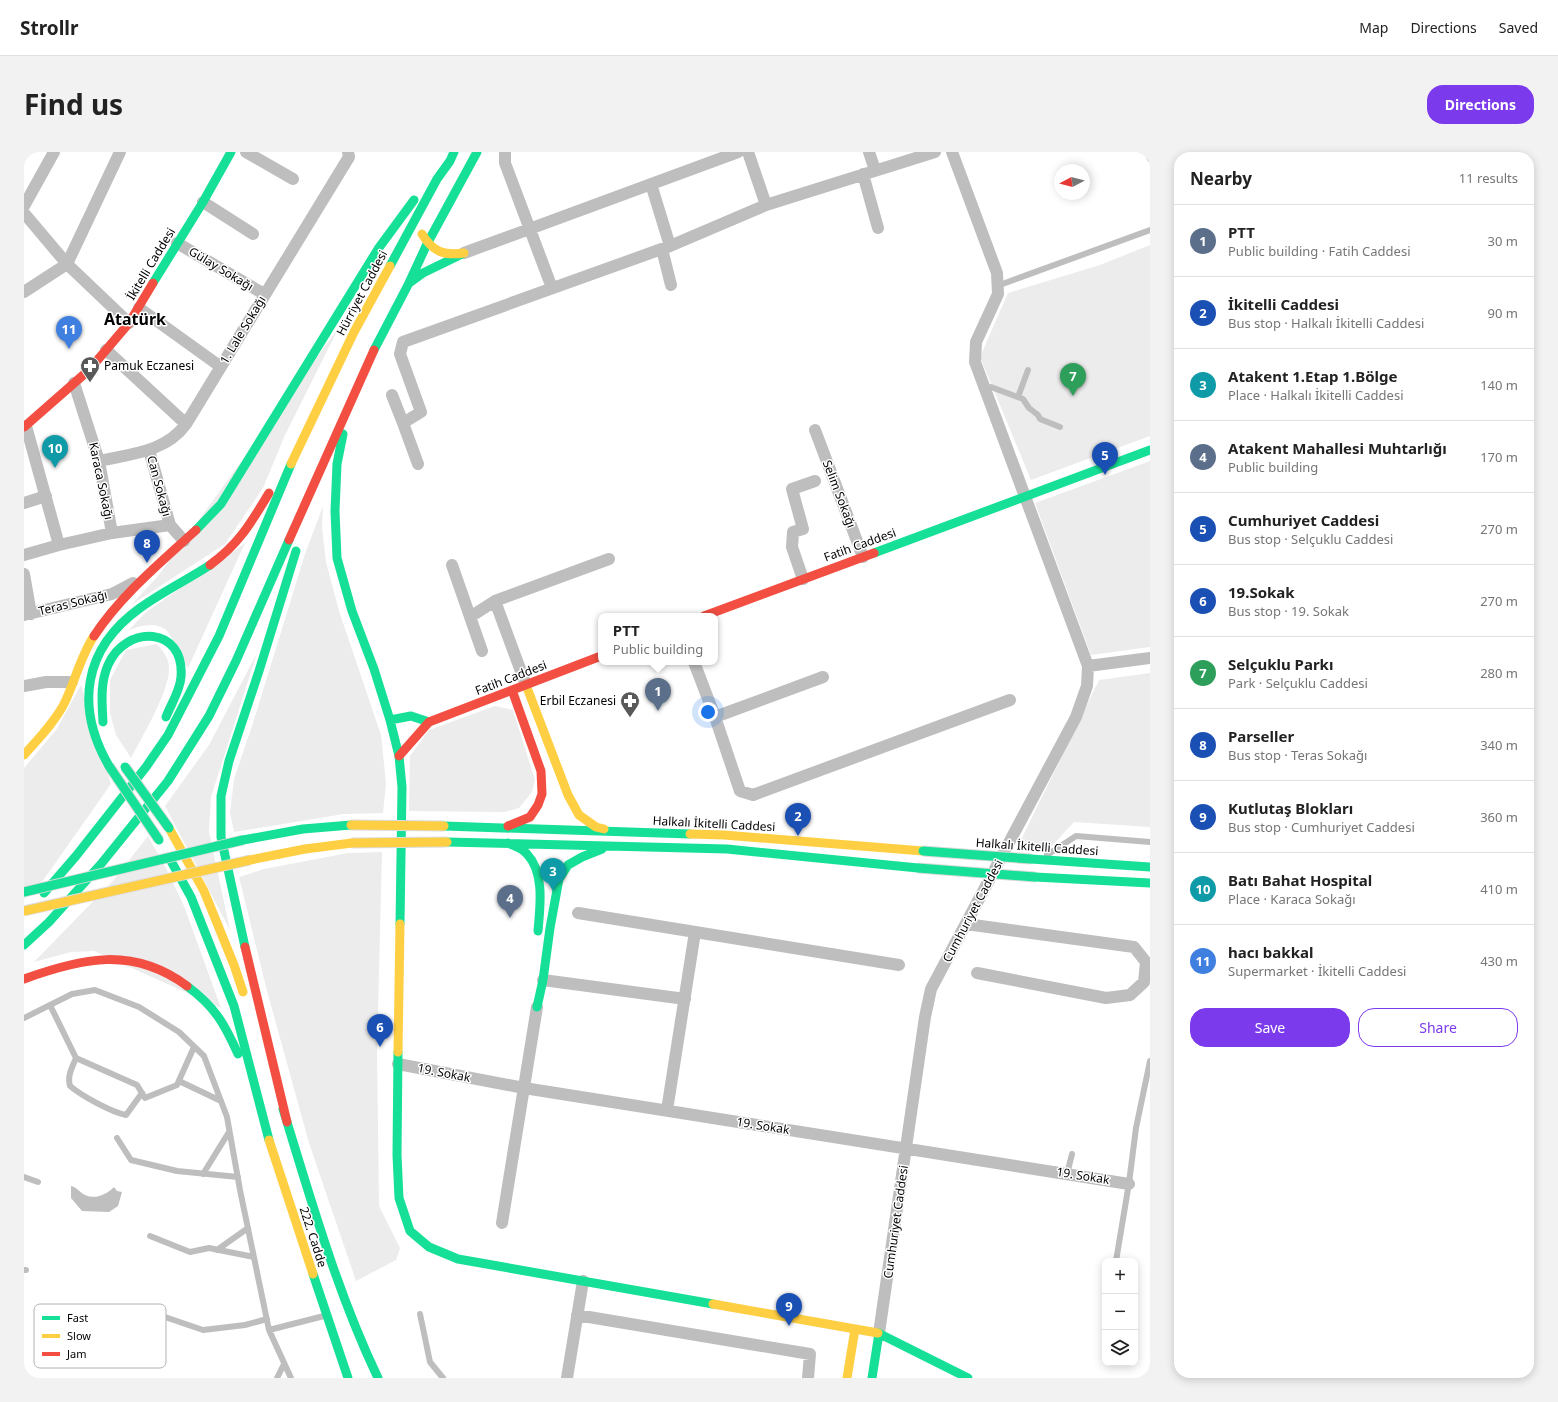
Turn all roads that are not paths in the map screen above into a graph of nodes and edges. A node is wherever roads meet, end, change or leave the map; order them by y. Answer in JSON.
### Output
{"nodes":[{"id":1,"x":54,"y":152,"type":"edge"},
{"id":2,"x":120,"y":152,"type":"edge"},
{"id":3,"x":231,"y":152,"type":"edge"},
{"id":4,"x":246,"y":152,"type":"edge"},
{"id":5,"x":348,"y":152,"type":"edge"},
{"id":6,"x":477,"y":152,"type":"edge"},
{"id":7,"x":505,"y":152,"type":"edge"},
{"id":8,"x":738,"y":152,"type":"edge"},
{"id":9,"x":748,"y":152,"type":"edge"},
{"id":10,"x":869,"y":152,"type":"edge"},
{"id":11,"x":936,"y":152,"type":"edge"},
{"id":12,"x":952,"y":152,"type":"edge"},
{"id":13,"x":1147,"y":152,"type":"edge"},
{"id":14,"x":451,"y":155,"type":"edge"},
{"id":15,"x":1150,"y":159,"type":"edge"},
{"id":16,"x":875,"y":170,"type":"junction"},
{"id":17,"x":863,"y":174,"type":"junction"},
{"id":18,"x":293,"y":180,"type":"dead end"},
{"id":19,"x":651,"y":184,"type":"junction"},
{"id":20,"x":203,"y":202,"type":"junction"},
{"id":21,"x":766,"y":205,"type":"junction"},
{"id":22,"x":24,"y":206,"type":"edge"},
{"id":23,"x":24,"y":213,"type":"edge"},
{"id":24,"x":442,"y":215,"type":"junction"},
{"id":25,"x":878,"y":228,"type":"dead end"},
{"id":26,"x":529,"y":229,"type":"junction"},
{"id":27,"x":1150,"y":230,"type":"edge"},
{"id":28,"x":443,"y":232,"type":"dead end"},
{"id":29,"x":253,"y":234,"type":"dead end"},
{"id":30,"x":177,"y":243,"type":"junction"},
{"id":31,"x":450,"y":243,"type":"dead end"},
{"id":32,"x":427,"y":244,"type":"junction"},
{"id":33,"x":666,"y":248,"type":"junction"},
{"id":34,"x":464,"y":253,"type":"junction"},
{"id":35,"x":67,"y":264,"type":"junction"},
{"id":36,"x":409,"y":283,"type":"junction"},
{"id":37,"x":671,"y":285,"type":"dead end"},
{"id":38,"x":997,"y":286,"type":"junction"},
{"id":39,"x":552,"y":288,"type":"junction"},
{"id":40,"x":24,"y":292,"type":"edge"},
{"id":41,"x":264,"y":294,"type":"junction"},
{"id":42,"x":139,"y":308,"type":"junction"},
{"id":43,"x":129,"y":323,"type":"junction"},
{"id":44,"x":106,"y":350,"type":"junction"},
{"id":45,"x":221,"y":366,"type":"junction"},
{"id":46,"x":1028,"y":370,"type":"dead end"},
{"id":47,"x":74,"y":383,"type":"junction"},
{"id":48,"x":985,"y":389,"type":"junction"},
{"id":49,"x":392,"y":394,"type":"dead end"},
{"id":50,"x":1018,"y":396,"type":"junction"},
{"id":51,"x":350,"y":399,"type":"junction"},
{"id":52,"x":403,"y":423,"type":"junction"},
{"id":53,"x":186,"y":424,"type":"junction"},
{"id":54,"x":25,"y":427,"type":"edge"},
{"id":55,"x":1060,"y":427,"type":"dead end"},
{"id":56,"x":815,"y":430,"type":"dead end"},
{"id":57,"x":298,"y":449,"type":"junction"},
{"id":58,"x":149,"y":450,"type":"junction"},
{"id":59,"x":1150,"y":450,"type":"edge"},
{"id":60,"x":323,"y":459,"type":"junction"},
{"id":61,"x":99,"y":461,"type":"junction"},
{"id":62,"x":418,"y":464,"type":"dead end"},
{"id":63,"x":815,"y":481,"type":"dead end"},
{"id":64,"x":46,"y":496,"type":"junction"},
{"id":65,"x":1024,"y":496,"type":"junction"},
{"id":66,"x":24,"y":503,"type":"edge"},
{"id":67,"x":170,"y":525,"type":"junction"},
{"id":68,"x":112,"y":533,"type":"junction"},
{"id":69,"x":184,"y":541,"type":"junction"},
{"id":70,"x":59,"y":545,"type":"junction"},
{"id":71,"x":24,"y":556,"type":"edge"},
{"id":72,"x":863,"y":557,"type":"junction"},
{"id":73,"x":609,"y":559,"type":"dead end"},
{"id":74,"x":452,"y":565,"type":"dead end"},
{"id":75,"x":24,"y":574,"type":"edge"},
{"id":76,"x":143,"y":578,"type":"junction"},
{"id":77,"x":803,"y":579,"type":"junction"},
{"id":78,"x":495,"y":601,"type":"junction"},
{"id":79,"x":712,"y":613,"type":"edge"},
{"id":80,"x":27,"y":614,"type":"edge"},
{"id":81,"x":470,"y":617,"type":"junction"},
{"id":82,"x":482,"y":651,"type":"dead end"},
{"id":83,"x":598,"y":657,"type":"edge"},
{"id":84,"x":1150,"y":658,"type":"edge"},
{"id":85,"x":695,"y":665,"type":"edge"},
{"id":86,"x":1088,"y":666,"type":"junction"},
{"id":87,"x":823,"y":677,"type":"dead end"},
{"id":88,"x":72,"y":682,"type":"junction"},
{"id":89,"x":526,"y":685,"type":"junction"},
{"id":90,"x":24,"y":686,"type":"edge"},
{"id":91,"x":512,"y":690,"type":"junction"},
{"id":92,"x":1010,"y":700,"type":"dead end"},
{"id":93,"x":715,"y":717,"type":"junction"},
{"id":94,"x":390,"y":720,"type":"junction"},
{"id":95,"x":429,"y":722,"type":"junction"},
{"id":96,"x":106,"y":730,"type":"dead end"},
{"id":97,"x":25,"y":754,"type":"edge"},
{"id":98,"x":399,"y":756,"type":"junction"},
{"id":99,"x":118,"y":758,"type":"dead end"},
{"id":100,"x":146,"y":767,"type":"junction"},
{"id":101,"x":505,"y":828,"type":"junction"},
{"id":102,"x":612,"y":832,"type":"junction"},
{"id":103,"x":1150,"y":842,"type":"edge"},
{"id":104,"x":507,"y":843,"type":"junction"},
{"id":105,"x":611,"y":846,"type":"junction"},
{"id":106,"x":1036,"y":859,"type":"junction"},
{"id":107,"x":1150,"y":867,"type":"edge"},
{"id":108,"x":1150,"y":883,"type":"edge"},
{"id":109,"x":24,"y":892,"type":"edge"},
{"id":110,"x":24,"y":911,"type":"edge"},
{"id":111,"x":578,"y":913,"type":"dead end"},
{"id":112,"x":24,"y":915,"type":"edge"},
{"id":113,"x":966,"y":924,"type":"junction"},
{"id":114,"x":695,"y":932,"type":"junction"},
{"id":115,"x":538,"y":938,"type":"dead end"},
{"id":116,"x":24,"y":946,"type":"edge"},
{"id":117,"x":536,"y":960,"type":"dead end"},
{"id":118,"x":899,"y":965,"type":"dead end"},
{"id":119,"x":977,"y":973,"type":"dead end"},
{"id":120,"x":24,"y":979,"type":"edge"},
{"id":121,"x":543,"y":980,"type":"junction"},
{"id":122,"x":685,"y":999,"type":"junction"},
{"id":123,"x":247,"y":1002,"type":"dead end"},
{"id":124,"x":50,"y":1005,"type":"junction"},
{"id":125,"x":537,"y":1007,"type":"junction"},
{"id":126,"x":24,"y":1018,"type":"edge"},
{"id":127,"x":254,"y":1025,"type":"dead end"},
{"id":128,"x":194,"y":1047,"type":"junction"},
{"id":129,"x":76,"y":1058,"type":"junction"},
{"id":130,"x":1150,"y":1061,"type":"edge"},
{"id":131,"x":398,"y":1064,"type":"junction"},
{"id":132,"x":179,"y":1081,"type":"junction"},
{"id":133,"x":524,"y":1088,"type":"junction"},
{"id":134,"x":142,"y":1093,"type":"junction"},
{"id":135,"x":221,"y":1101,"type":"junction"},
{"id":136,"x":259,"y":1103,"type":"junction"},
{"id":137,"x":667,"y":1110,"type":"junction"},
{"id":138,"x":287,"y":1122,"type":"junction"},
{"id":139,"x":230,"y":1132,"type":"junction"},
{"id":140,"x":118,"y":1138,"type":"dead end"},
{"id":141,"x":907,"y":1148,"type":"junction"},
{"id":142,"x":1072,"y":1154,"type":"dead end"},
{"id":143,"x":203,"y":1174,"type":"junction"},
{"id":144,"x":1067,"y":1174,"type":"junction"},
{"id":145,"x":24,"y":1177,"type":"edge"},
{"id":146,"x":238,"y":1177,"type":"junction"},
{"id":147,"x":38,"y":1182,"type":"dead end"},
{"id":148,"x":1129,"y":1184,"type":"junction"},
{"id":149,"x":502,"y":1223,"type":"dead end"},
{"id":150,"x":248,"y":1228,"type":"junction"},
{"id":151,"x":150,"y":1236,"type":"dead end"},
{"id":152,"x":217,"y":1250,"type":"junction"},
{"id":153,"x":254,"y":1257,"type":"junction"},
{"id":154,"x":1117,"y":1258,"type":"edge"},
{"id":155,"x":583,"y":1281,"type":"junction"},
{"id":156,"x":420,"y":1314,"type":"dead end"},
{"id":157,"x":327,"y":1315,"type":"junction"},
{"id":158,"x":577,"y":1315,"type":"junction"},
{"id":159,"x":166,"y":1317,"type":"edge"},
{"id":160,"x":267,"y":1319,"type":"junction"},
{"id":161,"x":856,"y":1329,"type":"junction"},
{"id":162,"x":269,"y":1330,"type":"junction"},
{"id":163,"x":879,"y":1333,"type":"junction"},
{"id":164,"x":284,"y":1364,"type":"junction"},
{"id":165,"x":277,"y":1378,"type":"edge"},
{"id":166,"x":290,"y":1378,"type":"edge"},
{"id":167,"x":348,"y":1378,"type":"edge"},
{"id":168,"x":378,"y":1378,"type":"edge"},
{"id":169,"x":443,"y":1378,"type":"edge"},
{"id":170,"x":567,"y":1378,"type":"edge"},
{"id":171,"x":808,"y":1378,"type":"edge"},
{"id":172,"x":847,"y":1378,"type":"edge"},
{"id":173,"x":872,"y":1378,"type":"edge"},
{"id":174,"x":968,"y":1378,"type":"edge"}],
"edges":[{"from":1,"to":22,"type":"street"},
{"from":2,"to":35,"type":"street"},
{"from":3,"to":20,"type":"main road","name":"İkitelli Caddesi"},
{"from":4,"to":18,"type":"street"},
{"from":5,"to":41,"type":"street","name":"1. Lale Sokağı"},
{"from":6,"to":24,"type":"main road"},
{"from":7,"to":26,"type":"street"},
{"from":8,"to":19,"type":"street"},
{"from":9,"to":21,"type":"street"},
{"from":10,"to":16,"type":"street"},
{"from":11,"to":16,"type":"street"},
{"from":12,"to":38,"type":"street","name":"Cumhuriyet Caddesi"},
{"from":13,"to":15,"type":"lane"},
{"from":14,"to":32,"type":"main road"},
{"from":14,"to":57,"type":"main road","name":"Hürriyet Caddesi"},
{"from":14,"to":69,"type":"main road"},
{"from":16,"to":17,"type":"street"},
{"from":17,"to":21,"type":"street"},
{"from":17,"to":25,"type":"street"},
{"from":19,"to":26,"type":"street"},
{"from":19,"to":33,"type":"street"},
{"from":20,"to":29,"type":"street"},
{"from":20,"to":30,"type":"main road","name":"İkitelli Caddesi"},
{"from":21,"to":33,"type":"street"},
{"from":23,"to":35,"type":"street"},
{"from":24,"to":28,"type":"main road"},
{"from":24,"to":32,"type":"main road"},
{"from":26,"to":34,"type":"street"},
{"from":26,"to":39,"type":"street"},
{"from":27,"to":38,"type":"lane"},
{"from":30,"to":41,"type":"street","name":"Gülay Sokağı"},
{"from":30,"to":42,"type":"main road","name":"İkitelli Caddesi"},
{"from":31,"to":34,"type":"main road"},
{"from":32,"to":34,"type":"main road"},
{"from":32,"to":36,"type":"main road"},
{"from":33,"to":37,"type":"street"},
{"from":33,"to":39,"type":"street"},
{"from":34,"to":36,"type":"main road"},
{"from":35,"to":40,"type":"street"},
{"from":35,"to":43,"type":"street"},
{"from":36,"to":51,"type":"main road"},
{"from":38,"to":48,"type":"street","name":"Cumhuriyet Caddesi"},
{"from":39,"to":52,"type":"street"},
{"from":41,"to":45,"type":"street","name":"1. Lale Sokağı"},
{"from":42,"to":43,"type":"main road","name":"İkitelli Caddesi"},
{"from":42,"to":45,"type":"street"},
{"from":43,"to":44,"type":"main road","name":"İkitelli Caddesi"},
{"from":44,"to":47,"type":"main road","name":"İkitelli Caddesi"},
{"from":44,"to":53,"type":"street"},
{"from":45,"to":53,"type":"street","name":"1. Lale Sokağı"},
{"from":46,"to":50,"type":"lane"},
{"from":47,"to":54,"type":"main road","name":"İkitelli Caddesi"},
{"from":47,"to":61,"type":"street","name":"Karaca Sokağı"},
{"from":48,"to":50,"type":"lane"},
{"from":48,"to":65,"type":"street","name":"Cumhuriyet Caddesi"},
{"from":49,"to":52,"type":"street"},
{"from":50,"to":55,"type":"lane"},
{"from":51,"to":60,"type":"main road"},
{"from":51,"to":94,"type":"main road"},
{"from":52,"to":62,"type":"street"},
{"from":53,"to":58,"type":"street","name":"1. Lale Sokağı"},
{"from":54,"to":64,"type":"street"},
{"from":56,"to":72,"type":"street","name":"Selim Sokağı"},
{"from":57,"to":100,"type":"main road"},
{"from":57,"to":136,"type":"main road","bridge":true},
{"from":58,"to":61,"type":"street","name":"1. Lale Sokağı"},
{"from":58,"to":67,"type":"street","name":"Can Sokağı"},
{"from":59,"to":65,"type":"main road","name":"Fatih Caddesi"},
{"from":60,"to":116,"type":"main road"},
{"from":60,"to":138,"type":"main road"},
{"from":61,"to":68,"type":"street","name":"Karaca Sokağı"},
{"from":63,"to":77,"type":"street"},
{"from":64,"to":66,"type":"street"},
{"from":64,"to":70,"type":"street"},
{"from":65,"to":72,"type":"main road","name":"Fatih Caddesi"},
{"from":65,"to":86,"type":"street","name":"Cumhuriyet Caddesi"},
{"from":67,"to":68,"type":"street"},
{"from":67,"to":69,"type":"street","name":"Can Sokağı"},
{"from":68,"to":70,"type":"street"},
{"from":69,"to":76,"type":"main road"},
{"from":70,"to":71,"type":"street"},
{"from":72,"to":77,"type":"main road","name":"Fatih Caddesi"},
{"from":73,"to":78,"type":"street"},
{"from":74,"to":81,"type":"street"},
{"from":75,"to":80,"type":"street"},
{"from":76,"to":80,"type":"street","name":"Teras Sokağı"},
{"from":76,"to":88,"type":"main road"},
{"from":77,"to":79,"type":"main road","name":"Fatih Caddesi"},
{"from":78,"to":81,"type":"street"},
{"from":78,"to":89,"type":"street"},
{"from":81,"to":82,"type":"street"},
{"from":83,"to":89,"type":"main road","name":"Fatih Caddesi"},
{"from":84,"to":86,"type":"street"},
{"from":85,"to":93,"type":"street"},
{"from":86,"to":113,"type":"street","name":"Cumhuriyet Caddesi"},
{"from":87,"to":93,"type":"street"},
{"from":88,"to":90,"type":"street"},
{"from":88,"to":97,"type":"main road"},
{"from":89,"to":91,"type":"main road","name":"Fatih Caddesi"},
{"from":89,"to":102,"type":"main road"},
{"from":91,"to":95,"type":"main road","name":"Fatih Caddesi"},
{"from":91,"to":101,"type":"main road"},
{"from":92,"to":93,"type":"street"},
{"from":94,"to":95,"type":"main road"},
{"from":94,"to":98,"type":"main road"},
{"from":95,"to":98,"type":"main road"},
{"from":96,"to":100,"type":"main road"},
{"from":98,"to":131,"type":"main road"},
{"from":99,"to":123,"type":"main road","bridge":true},
{"from":100,"to":112,"type":"main road"},
{"from":101,"to":102,"type":"main road","name":"Halkalı İkitelli Caddesi"},
{"from":101,"to":109,"type":"main road","name":"Halkalı İkitelli Caddesi","bridge":true},
{"from":102,"to":106,"type":"main road","name":"Halkalı İkitelli Caddesi","bridge":true},
{"from":103,"to":106,"type":"lane"},
{"from":104,"to":105,"type":"main road","name":"Halkalı İkitelli Caddesi"},
{"from":104,"to":110,"type":"main road","name":"Halkalı İkitelli Caddesi","bridge":true},
{"from":104,"to":115,"type":"main road"},
{"from":105,"to":108,"type":"main road","name":"Halkalı İkitelli Caddesi","bridge":true},
{"from":105,"to":121,"type":"main road"},
{"from":106,"to":107,"type":"main road","name":"Halkalı İkitelli Caddesi"},
{"from":111,"to":114,"type":"street"},
{"from":113,"to":119,"type":"street"},
{"from":113,"to":141,"type":"street","name":"Cumhuriyet Caddesi"},
{"from":114,"to":118,"type":"street"},
{"from":114,"to":122,"type":"street"},
{"from":117,"to":125,"type":"main road"},
{"from":120,"to":136,"type":"main road"},
{"from":121,"to":122,"type":"street"},
{"from":121,"to":125,"type":"main road"},
{"from":122,"to":137,"type":"street"},
{"from":124,"to":126,"type":"lane"},
{"from":124,"to":128,"type":"lane"},
{"from":124,"to":129,"type":"lane"},
{"from":125,"to":133,"type":"street"},
{"from":127,"to":138,"type":"main road"},
{"from":128,"to":132,"type":"lane"},
{"from":128,"to":135,"type":"lane"},
{"from":129,"to":134,"type":"lane"},
{"from":129,"to":134,"type":"lane"},
{"from":130,"to":148,"type":"lane"},
{"from":131,"to":133,"type":"street","name":"19. Sokak"},
{"from":131,"to":155,"type":"main road"},
{"from":132,"to":134,"type":"lane"},
{"from":132,"to":135,"type":"lane"},
{"from":133,"to":137,"type":"street","name":"19. Sokak"},
{"from":133,"to":149,"type":"street"},
{"from":135,"to":139,"type":"lane"},
{"from":136,"to":157,"type":"main road","name":"222. Cadde"},
{"from":137,"to":141,"type":"street","name":"19. Sokak"},
{"from":138,"to":168,"type":"main road","name":"222. Cadde"},
{"from":139,"to":143,"type":"lane"},
{"from":139,"to":146,"type":"lane"},
{"from":140,"to":143,"type":"lane"},
{"from":141,"to":144,"type":"street","name":"19. Sokak"},
{"from":141,"to":163,"type":"street","name":"Cumhuriyet Caddesi"},
{"from":142,"to":144,"type":"lane"},
{"from":143,"to":146,"type":"lane"},
{"from":144,"to":148,"type":"street","name":"19. Sokak"},
{"from":145,"to":147,"type":"lane"},
{"from":146,"to":150,"type":"lane"},
{"from":148,"to":154,"type":"lane"},
{"from":150,"to":152,"type":"lane"},
{"from":150,"to":153,"type":"lane"},
{"from":151,"to":152,"type":"lane"},
{"from":152,"to":153,"type":"lane"},
{"from":153,"to":160,"type":"lane"},
{"from":155,"to":158,"type":"street"},
{"from":155,"to":161,"type":"main road"},
{"from":156,"to":169,"type":"lane"},
{"from":157,"to":162,"type":"lane"},
{"from":157,"to":167,"type":"main road","name":"222. Cadde"},
{"from":158,"to":170,"type":"street"},
{"from":158,"to":171,"type":"street"},
{"from":159,"to":160,"type":"lane"},
{"from":160,"to":162,"type":"lane"},
{"from":161,"to":163,"type":"main road"},
{"from":161,"to":172,"type":"main road"},
{"from":162,"to":164,"type":"lane"},
{"from":163,"to":173,"type":"main road"},
{"from":163,"to":174,"type":"main road"},
{"from":164,"to":165,"type":"lane"},
{"from":164,"to":166,"type":"lane"}]}
